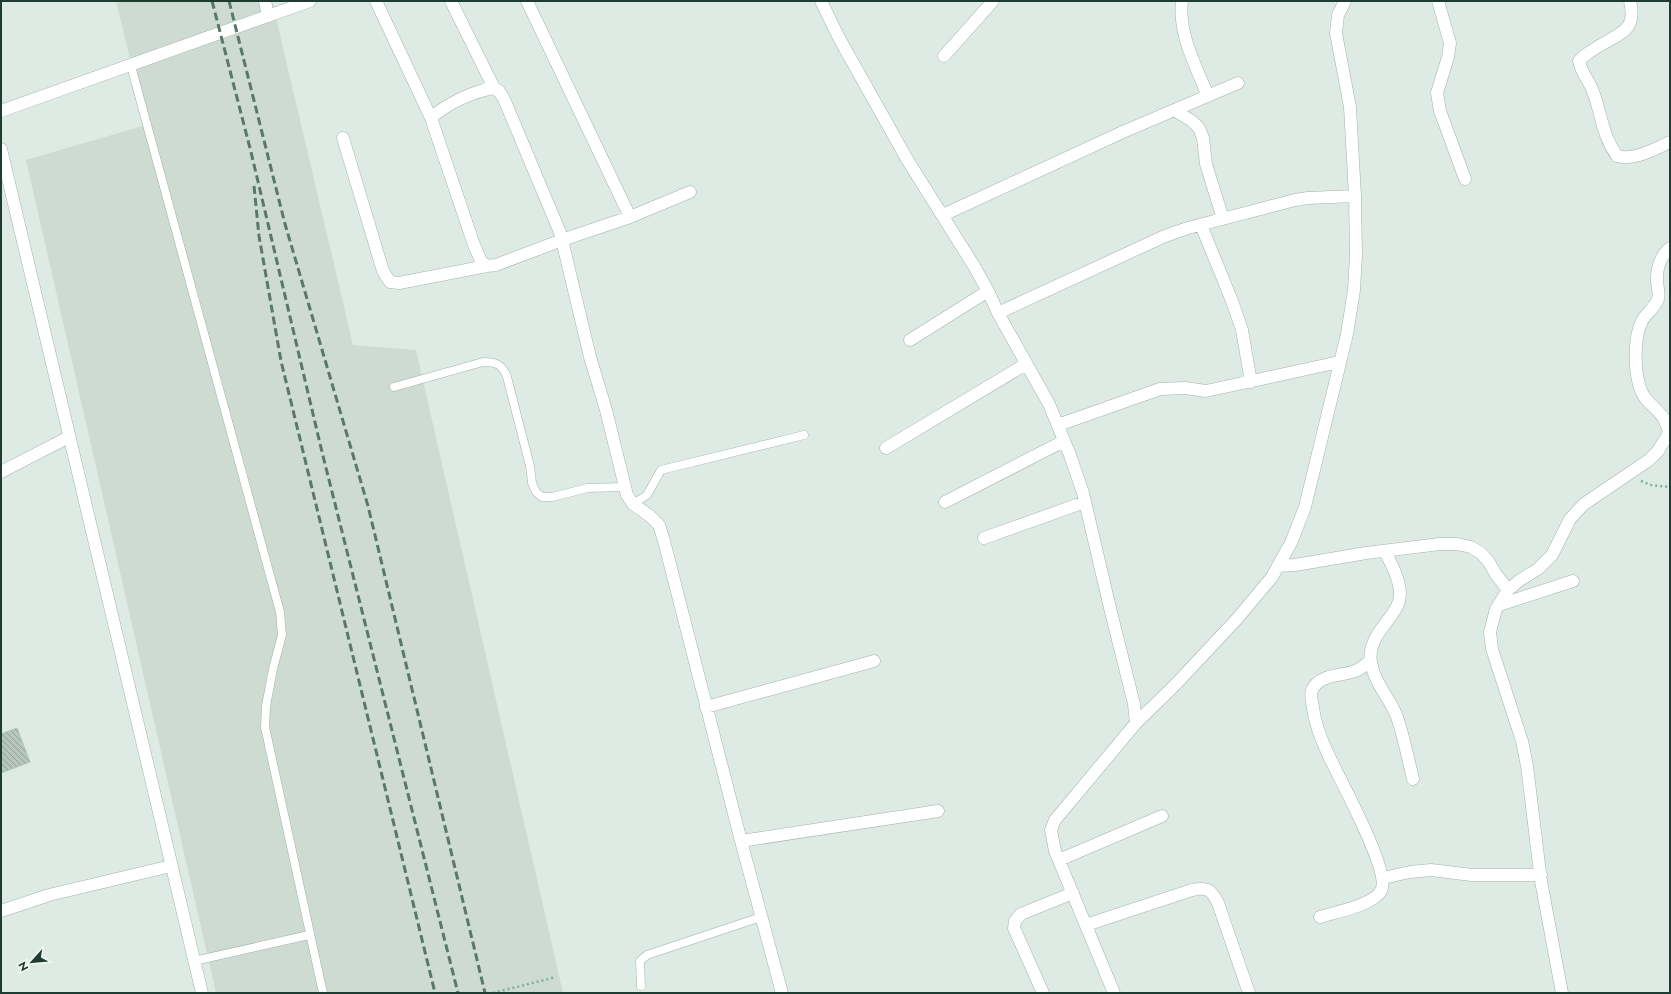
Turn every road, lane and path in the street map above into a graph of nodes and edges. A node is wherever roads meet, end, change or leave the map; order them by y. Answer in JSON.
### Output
{"nodes":[{"id":1,"x":264,"y":1,"type":"edge"},
{"id":2,"x":310,"y":1,"type":"edge"},
{"id":3,"x":376,"y":1,"type":"edge"},
{"id":4,"x":451,"y":1,"type":"edge"},
{"id":5,"x":527,"y":1,"type":"edge"},
{"id":6,"x":821,"y":1,"type":"edge"},
{"id":7,"x":992,"y":1,"type":"edge"},
{"id":8,"x":1182,"y":1,"type":"edge"},
{"id":9,"x":1345,"y":1,"type":"edge"},
{"id":10,"x":1438,"y":1,"type":"edge"},
{"id":11,"x":1630,"y":1,"type":"edge"},
{"id":12,"x":268,"y":16,"type":"junction"},
{"id":13,"x":944,"y":56,"type":"dead end"},
{"id":14,"x":130,"y":66,"type":"junction"},
{"id":15,"x":1238,"y":83,"type":"dead end"},
{"id":16,"x":494,"y":88,"type":"junction"},
{"id":17,"x":1208,"y":96,"type":"junction"},
{"id":18,"x":1174,"y":110,"type":"junction"},
{"id":19,"x":1,"y":112,"type":"edge"},
{"id":20,"x":431,"y":118,"type":"junction"},
{"id":21,"x":343,"y":138,"type":"dead end"},
{"id":22,"x":1670,"y":142,"type":"edge"},
{"id":23,"x":1,"y":149,"type":"edge"},
{"id":24,"x":1465,"y":179,"type":"dead end"},
{"id":25,"x":690,"y":192,"type":"dead end"},
{"id":26,"x":1355,"y":196,"type":"junction"},
{"id":27,"x":943,"y":215,"type":"junction"},
{"id":28,"x":630,"y":217,"type":"junction"},
{"id":29,"x":1223,"y":219,"type":"junction"},
{"id":30,"x":1201,"y":225,"type":"junction"},
{"id":31,"x":562,"y":240,"type":"junction"},
{"id":32,"x":1670,"y":248,"type":"edge"},
{"id":33,"x":487,"y":266,"type":"junction"},
{"id":34,"x":988,"y":291,"type":"junction"},
{"id":35,"x":998,"y":313,"type":"junction"},
{"id":36,"x":910,"y":340,"type":"dead end"},
{"id":37,"x":1339,"y":362,"type":"junction"},
{"id":38,"x":1026,"y":364,"type":"junction"},
{"id":39,"x":1251,"y":382,"type":"junction"},
{"id":40,"x":394,"y":387,"type":"dead end"},
{"id":41,"x":1058,"y":425,"type":"junction"},
{"id":42,"x":804,"y":436,"type":"dead end"},
{"id":43,"x":69,"y":437,"type":"junction"},
{"id":44,"x":1064,"y":441,"type":"junction"},
{"id":45,"x":886,"y":448,"type":"dead end"},
{"id":46,"x":1,"y":472,"type":"edge"},
{"id":47,"x":1628,"y":476,"type":"junction"},
{"id":48,"x":624,"y":487,"type":"junction"},
{"id":49,"x":1670,"y":487,"type":"edge"},
{"id":50,"x":945,"y":502,"type":"dead end"},
{"id":51,"x":1085,"y":502,"type":"junction"},
{"id":52,"x":633,"y":504,"type":"junction"},
{"id":53,"x":984,"y":538,"type":"dead end"},
{"id":54,"x":1385,"y":551,"type":"junction"},
{"id":55,"x":1278,"y":566,"type":"junction"},
{"id":56,"x":1573,"y":582,"type":"dead end"},
{"id":57,"x":1508,"y":590,"type":"junction"},
{"id":58,"x":1499,"y":605,"type":"junction"},
{"id":59,"x":874,"y":661,"type":"dead end"},
{"id":60,"x":1370,"y":661,"type":"junction"},
{"id":61,"x":706,"y":707,"type":"junction"},
{"id":62,"x":1136,"y":723,"type":"junction"},
{"id":63,"x":1413,"y":779,"type":"dead end"},
{"id":64,"x":938,"y":811,"type":"dead end"},
{"id":65,"x":1162,"y":816,"type":"dead end"},
{"id":66,"x":741,"y":841,"type":"junction"},
{"id":67,"x":1059,"y":860,"type":"junction"},
{"id":68,"x":171,"y":866,"type":"junction"},
{"id":69,"x":1541,"y":875,"type":"junction"},
{"id":70,"x":1383,"y":878,"type":"junction"},
{"id":71,"x":1073,"y":893,"type":"junction"},
{"id":72,"x":1,"y":911,"type":"edge"},
{"id":73,"x":761,"y":917,"type":"junction"},
{"id":74,"x":1320,"y":917,"type":"dead end"},
{"id":75,"x":1086,"y":925,"type":"junction"},
{"id":76,"x":309,"y":935,"type":"junction"},
{"id":77,"x":194,"y":961,"type":"junction"},
{"id":78,"x":556,"y":977,"type":"dead end"},
{"id":79,"x":641,"y":986,"type":"dead end"},
{"id":80,"x":202,"y":993,"type":"edge"},
{"id":81,"x":322,"y":993,"type":"edge"},
{"id":82,"x":494,"y":993,"type":"edge"},
{"id":83,"x":782,"y":993,"type":"edge"},
{"id":84,"x":1043,"y":993,"type":"edge"},
{"id":85,"x":1114,"y":993,"type":"edge"},
{"id":86,"x":1249,"y":993,"type":"edge"},
{"id":87,"x":1562,"y":993,"type":"edge"}],
"edges":[{"from":1,"to":12,"type":"street"},
{"from":2,"to":12,"type":"street"},
{"from":3,"to":20,"type":"street"},
{"from":4,"to":16,"type":"street"},
{"from":5,"to":28,"type":"street"},
{"from":6,"to":27,"type":"street"},
{"from":7,"to":13,"type":"street"},
{"from":8,"to":17,"type":"street"},
{"from":9,"to":26,"type":"street"},
{"from":10,"to":24,"type":"street"},
{"from":11,"to":22,"type":"street"},
{"from":12,"to":14,"type":"street"},
{"from":14,"to":19,"type":"street"},
{"from":14,"to":76,"type":"lane"},
{"from":15,"to":17,"type":"street"},
{"from":16,"to":20,"type":"street"},
{"from":16,"to":31,"type":"street"},
{"from":17,"to":18,"type":"street"},
{"from":18,"to":27,"type":"street"},
{"from":18,"to":29,"type":"street"},
{"from":20,"to":33,"type":"street"},
{"from":21,"to":33,"type":"street"},
{"from":23,"to":43,"type":"street"},
{"from":25,"to":28,"type":"street"},
{"from":26,"to":29,"type":"street"},
{"from":26,"to":37,"type":"street"},
{"from":27,"to":34,"type":"street"},
{"from":28,"to":31,"type":"street"},
{"from":29,"to":30,"type":"street"},
{"from":30,"to":35,"type":"street"},
{"from":30,"to":39,"type":"street"},
{"from":31,"to":33,"type":"street"},
{"from":31,"to":48,"type":"street"},
{"from":32,"to":47,"type":"street"},
{"from":34,"to":35,"type":"street"},
{"from":34,"to":36,"type":"street"},
{"from":35,"to":38,"type":"street"},
{"from":37,"to":39,"type":"street"},
{"from":37,"to":55,"type":"street"},
{"from":38,"to":41,"type":"street"},
{"from":38,"to":45,"type":"street"},
{"from":39,"to":41,"type":"street"},
{"from":40,"to":48,"type":"lane"},
{"from":41,"to":44,"type":"street"},
{"from":42,"to":52,"type":"lane"},
{"from":43,"to":46,"type":"street"},
{"from":43,"to":68,"type":"street"},
{"from":44,"to":50,"type":"street"},
{"from":44,"to":51,"type":"street"},
{"from":47,"to":49,"type":"path"},
{"from":47,"to":57,"type":"street"},
{"from":48,"to":52,"type":"street"},
{"from":51,"to":53,"type":"street"},
{"from":51,"to":62,"type":"street"},
{"from":52,"to":61,"type":"street"},
{"from":54,"to":55,"type":"street"},
{"from":54,"to":57,"type":"street"},
{"from":54,"to":60,"type":"street"},
{"from":55,"to":62,"type":"street"},
{"from":56,"to":58,"type":"street"},
{"from":57,"to":58,"type":"street"},
{"from":58,"to":69,"type":"street"},
{"from":59,"to":61,"type":"street"},
{"from":60,"to":63,"type":"street"},
{"from":60,"to":70,"type":"street"},
{"from":61,"to":66,"type":"street"},
{"from":62,"to":67,"type":"street"},
{"from":64,"to":66,"type":"street"},
{"from":65,"to":67,"type":"street"},
{"from":66,"to":73,"type":"street"},
{"from":67,"to":71,"type":"street"},
{"from":68,"to":72,"type":"street"},
{"from":68,"to":77,"type":"street"},
{"from":69,"to":70,"type":"street"},
{"from":69,"to":87,"type":"street"},
{"from":70,"to":74,"type":"street"},
{"from":71,"to":75,"type":"street"},
{"from":71,"to":84,"type":"street"},
{"from":73,"to":79,"type":"lane"},
{"from":73,"to":83,"type":"street"},
{"from":75,"to":85,"type":"street"},
{"from":75,"to":86,"type":"street"},
{"from":76,"to":77,"type":"lane"},
{"from":76,"to":81,"type":"lane"},
{"from":77,"to":80,"type":"street"},
{"from":78,"to":82,"type":"path"}]}
